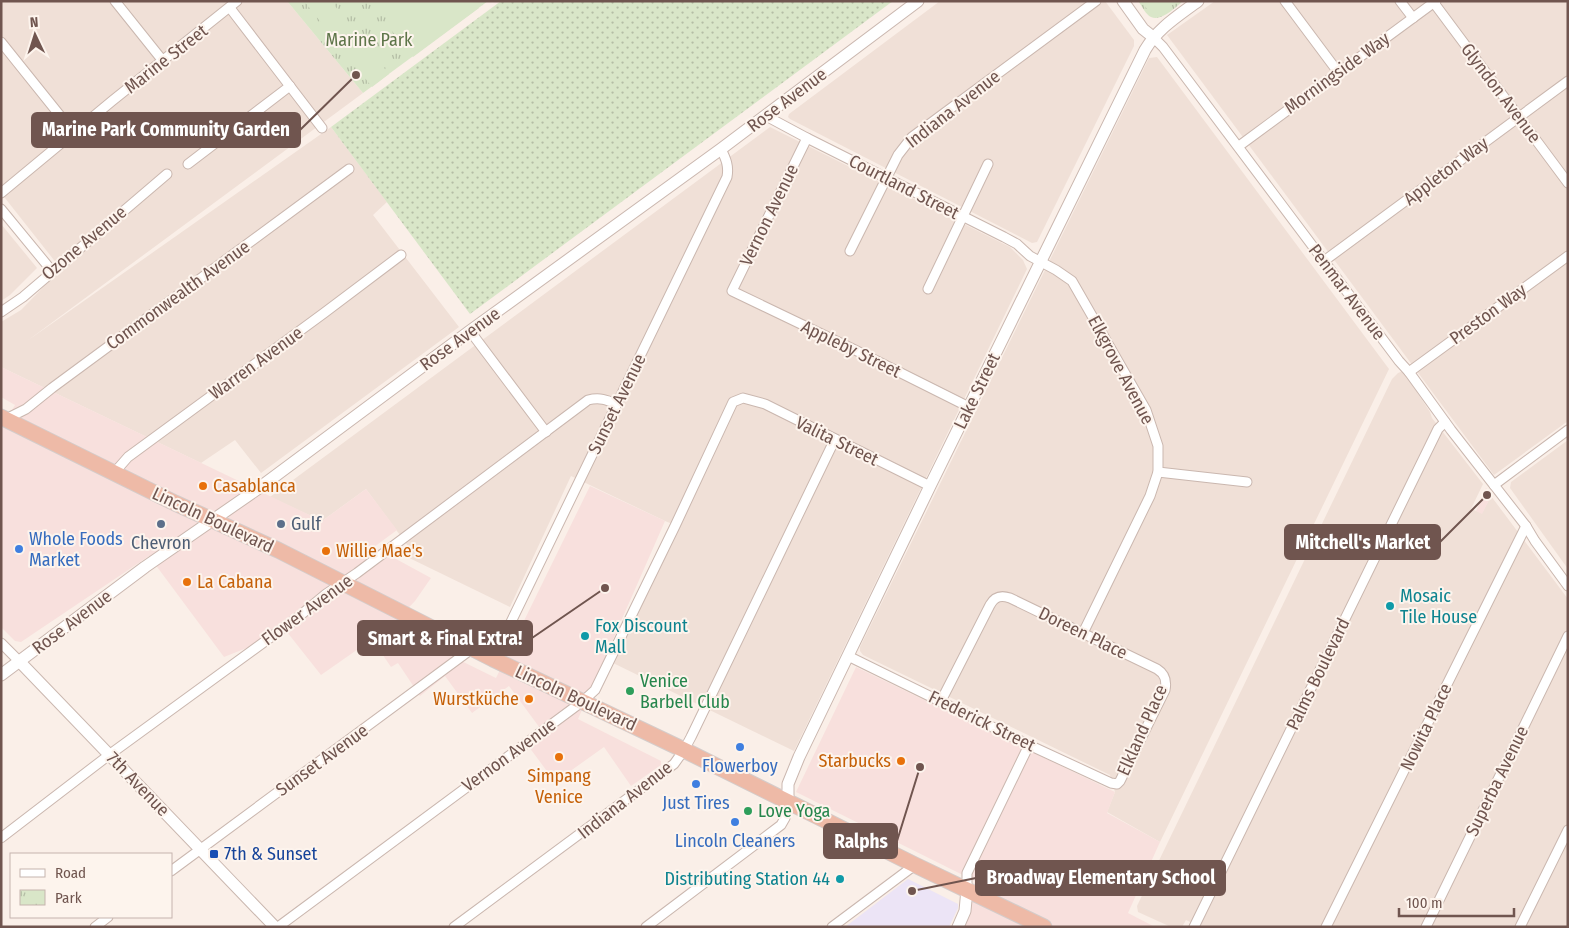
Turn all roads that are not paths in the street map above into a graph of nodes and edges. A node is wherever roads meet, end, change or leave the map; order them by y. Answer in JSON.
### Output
{"nodes":[{"id":1,"x":115,"y":1,"type":"edge"},
{"id":2,"x":237,"y":1,"type":"edge"},
{"id":3,"x":918,"y":1,"type":"edge"},
{"id":4,"x":1096,"y":1,"type":"edge"},
{"id":5,"x":1123,"y":1,"type":"edge"},
{"id":6,"x":1198,"y":1,"type":"edge"},
{"id":7,"x":1285,"y":1,"type":"edge"},
{"id":8,"x":1400,"y":1,"type":"edge"},
{"id":9,"x":1435,"y":2,"type":"edge"},
{"id":10,"x":230,"y":8,"type":"junction"},
{"id":11,"x":1413,"y":18,"type":"junction"},
{"id":12,"x":1153,"y":37,"type":"junction"},
{"id":13,"x":1,"y":42,"type":"edge"},
{"id":14,"x":163,"y":61,"type":"junction"},
{"id":15,"x":1338,"y":72,"type":"junction"},
{"id":16,"x":1568,"y":81,"type":"edge"},
{"id":17,"x":290,"y":86,"type":"junction"},
{"id":18,"x":766,"y":116,"type":"junction"},
{"id":19,"x":1519,"y":117,"type":"junction"},
{"id":20,"x":322,"y":128,"type":"dead end"},
{"id":21,"x":74,"y":133,"type":"junction"},
{"id":22,"x":806,"y":138,"type":"junction"},
{"id":23,"x":1239,"y":146,"type":"junction"},
{"id":24,"x":721,"y":149,"type":"junction"},
{"id":25,"x":188,"y":164,"type":"dead end"},
{"id":26,"x":988,"y":164,"type":"dead end"},
{"id":27,"x":349,"y":169,"type":"dead end"},
{"id":28,"x":167,"y":174,"type":"dead end"},
{"id":29,"x":886,"y":178,"type":"junction"},
{"id":30,"x":1568,"y":183,"type":"edge"},
{"id":31,"x":1,"y":193,"type":"edge"},
{"id":32,"x":1,"y":209,"type":"edge"},
{"id":33,"x":962,"y":216,"type":"junction"},
{"id":34,"x":850,"y":251,"type":"dead end"},
{"id":35,"x":400,"y":256,"type":"dead end"},
{"id":36,"x":1568,"y":256,"type":"edge"},
{"id":37,"x":1324,"y":261,"type":"junction"},
{"id":38,"x":1040,"y":262,"type":"junction"},
{"id":39,"x":52,"y":270,"type":"junction"},
{"id":40,"x":928,"y":289,"type":"dead end"},
{"id":41,"x":732,"y":292,"type":"joint"},
{"id":42,"x":1,"y":312,"type":"edge"},
{"id":43,"x":470,"y":331,"type":"junction"},
{"id":44,"x":1409,"y":372,"type":"junction"},
{"id":45,"x":744,"y":398,"type":"joint"},
{"id":46,"x":617,"y":404,"type":"junction"},
{"id":47,"x":969,"y":407,"type":"junction"},
{"id":48,"x":3,"y":419,"type":"edge"},
{"id":49,"x":1445,"y":422,"type":"junction"},
{"id":50,"x":1568,"y":430,"type":"edge"},
{"id":51,"x":546,"y":432,"type":"junction"},
{"id":52,"x":835,"y":439,"type":"junction"},
{"id":53,"x":114,"y":472,"type":"junction"},
{"id":54,"x":1158,"y":472,"type":"junction"},
{"id":55,"x":1247,"y":482,"type":"dead end"},
{"id":56,"x":1494,"y":485,"type":"junction"},
{"id":57,"x":930,"y":486,"type":"junction"},
{"id":58,"x":212,"y":520,"type":"junction"},
{"id":59,"x":1526,"y":526,"type":"junction"},
{"id":60,"x":342,"y":584,"type":"junction"},
{"id":61,"x":1568,"y":586,"type":"edge"},
{"id":62,"x":1083,"y":633,"type":"junction"},
{"id":63,"x":1568,"y":636,"type":"edge"},
{"id":64,"x":1,"y":643,"type":"edge"},
{"id":65,"x":473,"y":648,"type":"junction"},
{"id":66,"x":848,"y":656,"type":"junction"},
{"id":67,"x":493,"y":659,"type":"junction"},
{"id":68,"x":19,"y":661,"type":"junction"},
{"id":69,"x":1,"y":675,"type":"edge"},
{"id":70,"x":1165,"y":676,"type":"joint"},
{"id":71,"x":583,"y":701,"type":"junction"},
{"id":72,"x":941,"y":701,"type":"junction"},
{"id":73,"x":1029,"y":745,"type":"junction"},
{"id":74,"x":684,"y":750,"type":"junction"},
{"id":75,"x":110,"y":754,"type":"junction"},
{"id":76,"x":1117,"y":784,"type":"joint"},
{"id":77,"x":788,"y":802,"type":"junction"},
{"id":78,"x":1568,"y":830,"type":"edge"},
{"id":79,"x":1,"y":838,"type":"edge"},
{"id":80,"x":201,"y":850,"type":"junction"},
{"id":81,"x":916,"y":865,"type":"junction"},
{"id":82,"x":172,"y":870,"type":"edge"},
{"id":83,"x":967,"y":889,"type":"junction"},
{"id":84,"x":107,"y":918,"type":"edge"},
{"id":85,"x":95,"y":927,"type":"edge"},
{"id":86,"x":277,"y":927,"type":"edge"},
{"id":87,"x":454,"y":927,"type":"edge"},
{"id":88,"x":646,"y":927,"type":"edge"},
{"id":89,"x":832,"y":927,"type":"edge"},
{"id":90,"x":958,"y":927,"type":"edge"},
{"id":91,"x":1044,"y":927,"type":"edge"},
{"id":92,"x":1194,"y":927,"type":"edge"},
{"id":93,"x":1326,"y":927,"type":"edge"},
{"id":94,"x":1426,"y":927,"type":"edge"},
{"id":95,"x":1520,"y":927,"type":"edge"}],
"edges":[{"from":1,"to":14,"type":"street"},
{"from":2,"to":10,"type":"street","name":"Marine Street"},
{"from":3,"to":18,"type":"street","name":"Rose Avenue"},
{"from":4,"to":29,"type":"street","name":"Indiana Avenue"},
{"from":5,"to":12,"type":"street","name":"Penmar Avenue"},
{"from":6,"to":12,"type":"street","name":"Lake Street"},
{"from":7,"to":15,"type":"street"},
{"from":8,"to":11,"type":"street"},
{"from":9,"to":11,"type":"street","name":"Morningside Way"},
{"from":9,"to":19,"type":"street","name":"Glyndon Avenue"},
{"from":10,"to":14,"type":"street","name":"Marine Street"},
{"from":10,"to":17,"type":"street"},
{"from":11,"to":15,"type":"street","name":"Morningside Way"},
{"from":12,"to":23,"type":"street","name":"Penmar Avenue"},
{"from":12,"to":38,"type":"street","name":"Lake Street"},
{"from":13,"to":21,"type":"street"},
{"from":14,"to":21,"type":"street","name":"Marine Street"},
{"from":15,"to":23,"type":"street","name":"Morningside Way"},
{"from":16,"to":19,"type":"street","name":"Appleton Way"},
{"from":17,"to":20,"type":"street"},
{"from":17,"to":25,"type":"street"},
{"from":18,"to":22,"type":"street","name":"Courtland Street"},
{"from":18,"to":24,"type":"street","name":"Rose Avenue"},
{"from":19,"to":30,"type":"street","name":"Glyndon Avenue"},
{"from":19,"to":37,"type":"street","name":"Appleton Way"},
{"from":21,"to":31,"type":"street","name":"Marine Street"},
{"from":22,"to":29,"type":"street","name":"Courtland Street"},
{"from":22,"to":41,"type":"street","name":"Vernon Avenue"},
{"from":23,"to":37,"type":"street","name":"Penmar Avenue"},
{"from":24,"to":43,"type":"street","name":"Rose Avenue"},
{"from":24,"to":46,"type":"street","name":"Sunset Avenue"},
{"from":26,"to":33,"type":"street"},
{"from":27,"to":48,"type":"street","name":"Commonwealth Avenue"},
{"from":28,"to":39,"type":"street","name":"Ozone Avenue"},
{"from":29,"to":33,"type":"street","name":"Courtland Street"},
{"from":29,"to":34,"type":"street","name":"Indiana Avenue"},
{"from":32,"to":39,"type":"street"},
{"from":33,"to":38,"type":"street","name":"Courtland Street"},
{"from":33,"to":40,"type":"street"},
{"from":35,"to":53,"type":"street","name":"Warren Avenue"},
{"from":36,"to":44,"type":"street","name":"Preston Way"},
{"from":37,"to":44,"type":"street","name":"Penmar Avenue"},
{"from":38,"to":47,"type":"street","name":"Lake Street"},
{"from":38,"to":54,"type":"street","name":"Elkgrove Avenue"},
{"from":39,"to":42,"type":"street","name":"Ozone Avenue"},
{"from":41,"to":47,"type":"street","name":"Appleby Street"},
{"from":43,"to":51,"type":"street"},
{"from":43,"to":58,"type":"street","name":"Rose Avenue"},
{"from":44,"to":49,"type":"street","name":"Penmar Avenue"},
{"from":45,"to":52,"type":"street","name":"Valita Street"},
{"from":45,"to":71,"type":"street","name":"Vernon Avenue"},
{"from":46,"to":51,"type":"street","name":"Flower Avenue"},
{"from":46,"to":67,"type":"street","name":"Sunset Avenue"},
{"from":47,"to":57,"type":"street","name":"Lake Street"},
{"from":48,"to":53,"type":"highway","name":"Lincoln Boulevard"},
{"from":49,"to":56,"type":"street","name":"Penmar Avenue"},
{"from":49,"to":92,"type":"street","name":"Palms Boulevard"},
{"from":50,"to":56,"type":"street"},
{"from":51,"to":60,"type":"street","name":"Flower Avenue"},
{"from":52,"to":57,"type":"street","name":"Valita Street"},
{"from":52,"to":74,"type":"street","name":"Indiana Avenue"},
{"from":53,"to":58,"type":"highway","name":"Lincoln Boulevard"},
{"from":54,"to":55,"type":"street"},
{"from":54,"to":62,"type":"street","name":"Elkgrove Avenue"},
{"from":56,"to":59,"type":"street","name":"Penmar Avenue"},
{"from":57,"to":66,"type":"street","name":"Lake Street"},
{"from":58,"to":60,"type":"highway","name":"Lincoln Boulevard"},
{"from":58,"to":68,"type":"street","name":"Rose Avenue"},
{"from":59,"to":61,"type":"street","name":"Penmar Avenue"},
{"from":59,"to":93,"type":"street","name":"Nowita Place"},
{"from":60,"to":65,"type":"highway","name":"Lincoln Boulevard"},
{"from":60,"to":75,"type":"street","name":"Flower Avenue"},
{"from":62,"to":70,"type":"street","name":"Doreen Place"},
{"from":62,"to":72,"type":"street","name":"Doreen Place"},
{"from":63,"to":94,"type":"street","name":"Superba Avenue"},
{"from":64,"to":68,"type":"street","name":"7th Avenue"},
{"from":65,"to":67,"type":"highway","name":"Lincoln Boulevard"},
{"from":65,"to":80,"type":"street","name":"Sunset Avenue"},
{"from":66,"to":72,"type":"street","name":"Frederick Street"},
{"from":66,"to":77,"type":"street","name":"Lake Street"},
{"from":67,"to":71,"type":"highway","name":"Lincoln Boulevard"},
{"from":68,"to":69,"type":"street","name":"Rose Avenue"},
{"from":68,"to":75,"type":"street","name":"7th Avenue"},
{"from":70,"to":76,"type":"street","name":"Elkland Place"},
{"from":71,"to":74,"type":"highway","name":"Lincoln Boulevard"},
{"from":71,"to":86,"type":"street","name":"Vernon Avenue"},
{"from":72,"to":73,"type":"street","name":"Frederick Street"},
{"from":73,"to":76,"type":"street","name":"Frederick Street"},
{"from":73,"to":83,"type":"street"},
{"from":74,"to":77,"type":"highway","name":"Lincoln Boulevard"},
{"from":74,"to":87,"type":"street","name":"Indiana Avenue"},
{"from":75,"to":79,"type":"street","name":"Flower Avenue"},
{"from":75,"to":80,"type":"street","name":"7th Avenue"},
{"from":77,"to":81,"type":"highway","name":"Lincoln Boulevard"},
{"from":77,"to":88,"type":"street"},
{"from":78,"to":95,"type":"street"},
{"from":80,"to":82,"type":"street","name":"Sunset Avenue"},
{"from":80,"to":86,"type":"street","name":"7th Avenue"},
{"from":81,"to":83,"type":"highway","name":"Lincoln Boulevard"},
{"from":81,"to":89,"type":"street"},
{"from":83,"to":90,"type":"street"},
{"from":83,"to":91,"type":"highway","name":"Lincoln Boulevard"},
{"from":84,"to":85,"type":"street"}]}
